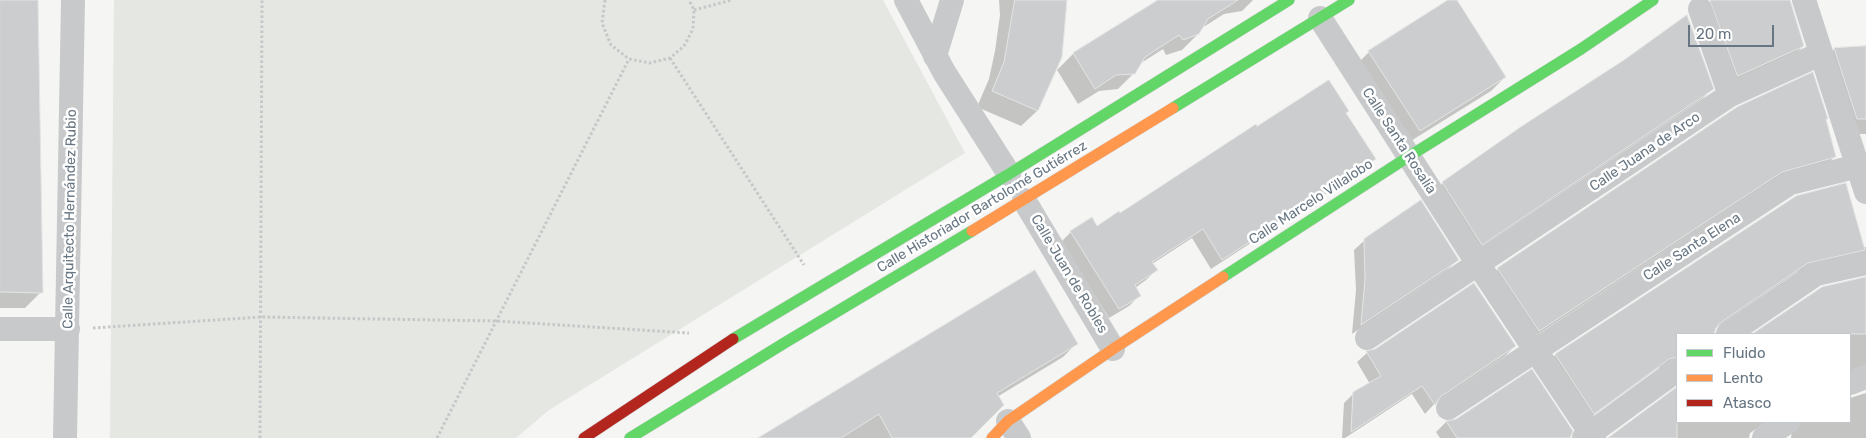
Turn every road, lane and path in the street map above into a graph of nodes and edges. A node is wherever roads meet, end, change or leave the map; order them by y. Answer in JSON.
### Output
{"nodes":[{"id":1,"x":74,"y":0,"type":"edge"},
{"id":2,"x":262,"y":0,"type":"edge"},
{"id":3,"x":605,"y":0,"type":"edge"},
{"id":4,"x":689,"y":0,"type":"edge"},
{"id":5,"x":732,"y":0,"type":"edge"},
{"id":6,"x":906,"y":0,"type":"edge"},
{"id":7,"x":952,"y":0,"type":"edge"},
{"id":8,"x":1289,"y":0,"type":"edge"},
{"id":9,"x":1349,"y":0,"type":"edge"},
{"id":10,"x":1653,"y":0,"type":"edge"},
{"id":11,"x":1804,"y":0,"type":"edge"},
{"id":12,"x":1700,"y":9,"type":"dead end"},
{"id":13,"x":694,"y":10,"type":"junction"},
{"id":14,"x":1320,"y":18,"type":"junction"},
{"id":15,"x":1820,"y":54,"type":"junction"},
{"id":16,"x":935,"y":56,"type":"junction"},
{"id":17,"x":670,"y":58,"type":"junction"},
{"id":18,"x":629,"y":59,"type":"junction"},
{"id":19,"x":1730,"y":95,"type":"junction"},
{"id":20,"x":1408,"y":157,"type":"junction"},
{"id":21,"x":1858,"y":166,"type":"junction"},
{"id":22,"x":1009,"y":174,"type":"junction"},
{"id":23,"x":1866,"y":192,"type":"edge"},
{"id":24,"x":1024,"y":200,"type":"junction"},
{"id":25,"x":1866,"y":263,"type":"edge"},
{"id":26,"x":1478,"y":264,"type":"junction"},
{"id":27,"x":819,"y":288,"type":"junction"},
{"id":28,"x":261,"y":317,"type":"junction"},
{"id":29,"x":496,"y":321,"type":"junction"},
{"id":30,"x":0,"y":329,"type":"edge"},
{"id":31,"x":68,"y":330,"type":"junction"},
{"id":32,"x":690,"y":333,"type":"dead end"},
{"id":33,"x":1729,"y":333,"type":"edge"},
{"id":34,"x":1367,"y":338,"type":"dead end"},
{"id":35,"x":1113,"y":348,"type":"junction"},
{"id":36,"x":1536,"y":350,"type":"junction"},
{"id":37,"x":1676,"y":371,"type":"edge"},
{"id":38,"x":1866,"y":377,"type":"edge"},
{"id":39,"x":1851,"y":383,"type":"edge"},
{"id":40,"x":1448,"y":408,"type":"dead end"},
{"id":41,"x":1786,"y":423,"type":"edge"},
{"id":42,"x":1013,"y":430,"type":"edge"},
{"id":43,"x":1589,"y":436,"type":"edge"},
{"id":44,"x":66,"y":438,"type":"edge"},
{"id":45,"x":260,"y":438,"type":"edge"},
{"id":46,"x":437,"y":438,"type":"edge"},
{"id":47,"x":584,"y":438,"type":"edge"},
{"id":48,"x":630,"y":438,"type":"edge"},
{"id":49,"x":992,"y":438,"type":"edge"},
{"id":50,"x":1764,"y":438,"type":"edge"}],
"edges":[{"from":1,"to":31,"type":"street","name":"Calle Arquitecto Hernández Rubio"},
{"from":2,"to":28,"type":"path"},
{"from":3,"to":18,"type":"path"},
{"from":4,"to":13,"type":"path"},
{"from":5,"to":13,"type":"path"},
{"from":6,"to":16,"type":"street"},
{"from":7,"to":16,"type":"street"},
{"from":8,"to":22,"type":"street","name":"Calle Historiador Bartolomé Gutiérrez"},
{"from":9,"to":14,"type":"street","name":"Calle Historiador Bartolomé Gutiérrez"},
{"from":10,"to":20,"type":"street","name":"Calle Marcelo Villalobo"},
{"from":11,"to":15,"type":"street"},
{"from":12,"to":19,"type":"street"},
{"from":13,"to":17,"type":"path"},
{"from":14,"to":20,"type":"street","name":"Calle Santa Rosalía"},
{"from":14,"to":24,"type":"street","name":"Calle Historiador Bartolomé Gutiérrez"},
{"from":15,"to":19,"type":"street","name":"Calle Juana de Arco"},
{"from":15,"to":21,"type":"street"},
{"from":16,"to":22,"type":"street"},
{"from":17,"to":18,"type":"path"},
{"from":17,"to":27,"type":"path"},
{"from":18,"to":29,"type":"path"},
{"from":19,"to":26,"type":"street","name":"Calle Juana de Arco"},
{"from":20,"to":26,"type":"street","name":"Calle Santa Rosalía"},
{"from":20,"to":35,"type":"street","name":"Calle Marcelo Villalobo"},
{"from":21,"to":23,"type":"street"},
{"from":21,"to":36,"type":"street","name":"Calle Santa Elena"},
{"from":22,"to":27,"type":"street","name":"Calle Historiador Bartolomé Gutiérrez"},
{"from":24,"to":35,"type":"street","name":"Calle Juan de Robles"},
{"from":24,"to":48,"type":"street","name":"Calle Historiador Bartolomé Gutiérrez"},
{"from":25,"to":33,"type":"street"},
{"from":26,"to":34,"type":"street","name":"Calle Juana de Arco"},
{"from":26,"to":36,"type":"street","name":"Calle Santa Rosalía"},
{"from":27,"to":47,"type":"street","name":"Calle Historiador Bartolomé Gutiérrez"},
{"from":28,"to":29,"type":"path"},
{"from":28,"to":31,"type":"path"},
{"from":28,"to":45,"type":"path"},
{"from":29,"to":32,"type":"path"},
{"from":29,"to":46,"type":"path"},
{"from":30,"to":31,"type":"street"},
{"from":31,"to":44,"type":"street","name":"Calle Arquitecto Hernández Rubio"},
{"from":35,"to":42,"type":"street","name":"Calle Marcelo Villalobo"},
{"from":36,"to":40,"type":"street","name":"Calle Santa Elena"},
{"from":36,"to":43,"type":"street","name":"Calle Santa Rosalía"},
{"from":37,"to":43,"type":"street"},
{"from":38,"to":39,"type":"street"},
{"from":41,"to":50,"type":"street"},
{"from":42,"to":49,"type":"street","name":"Calle Marcelo Villalobo"}]}
